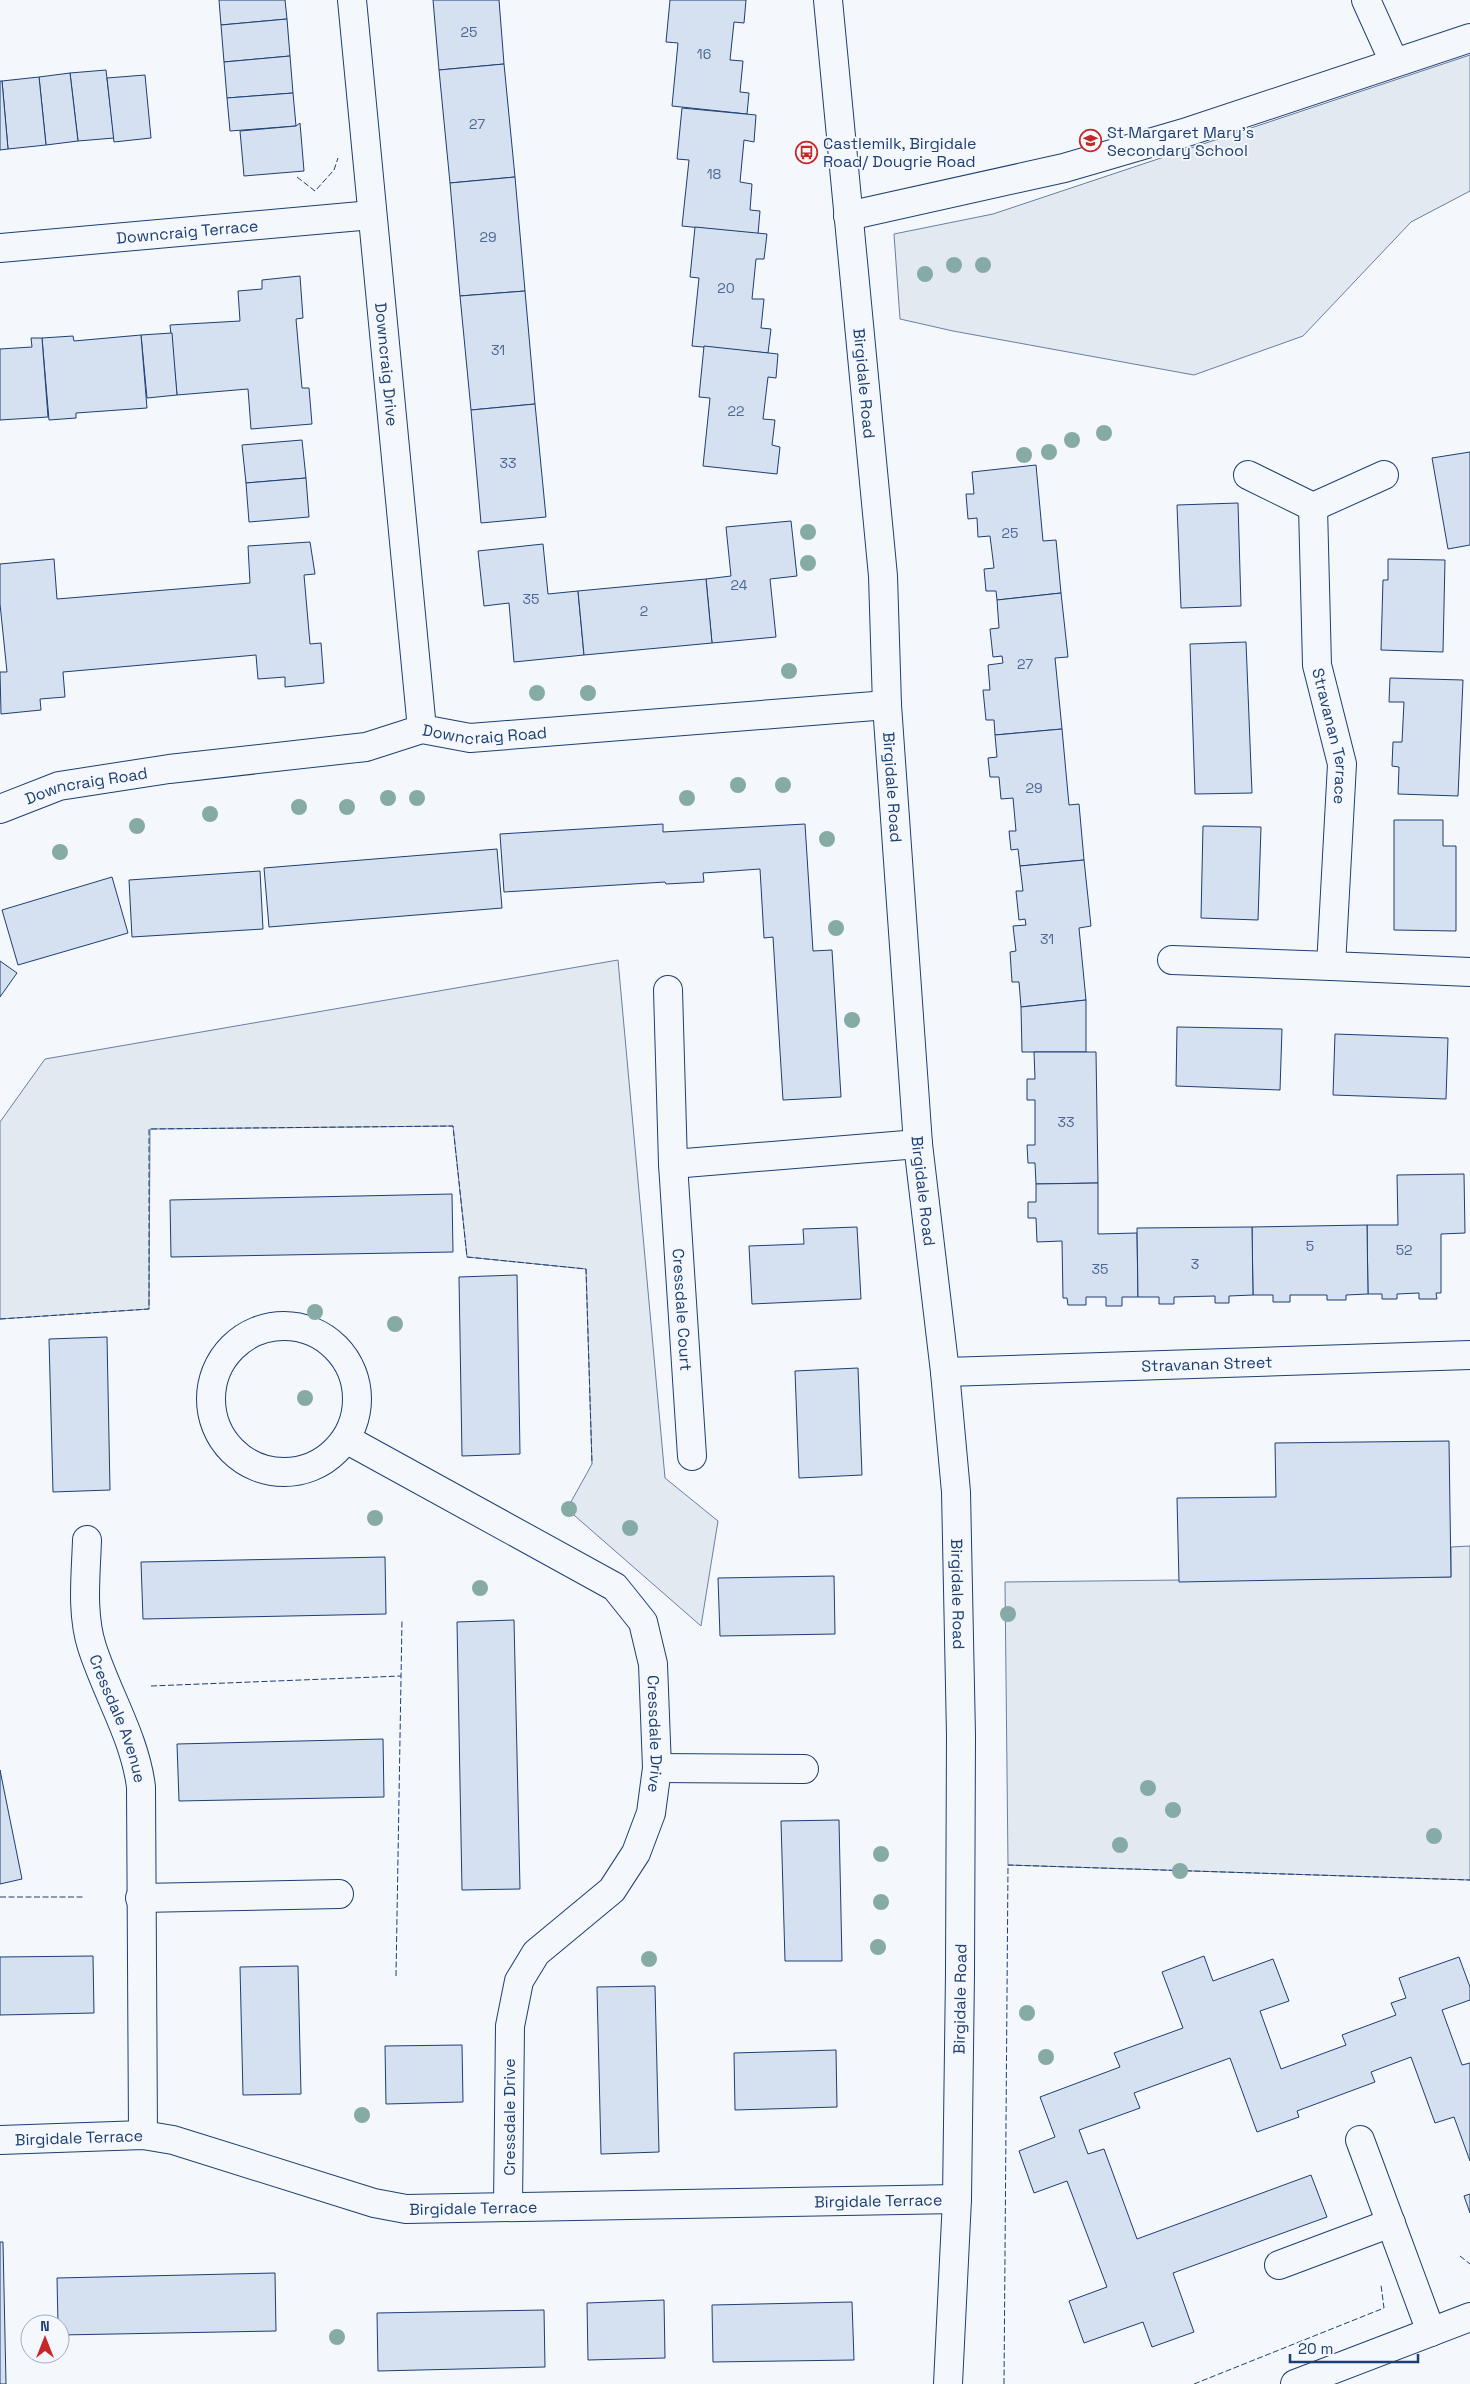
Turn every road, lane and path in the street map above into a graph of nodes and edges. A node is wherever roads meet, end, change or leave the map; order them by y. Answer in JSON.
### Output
{"nodes":[{"id":1,"x":352,"y":0,"type":"edge"},
{"id":2,"x":828,"y":0,"type":"edge"},
{"id":3,"x":1366,"y":0,"type":"edge"},
{"id":4,"x":1470,"y":38,"type":"edge"},
{"id":5,"x":1394,"y":62,"type":"junction"},
{"id":6,"x":372,"y":215,"type":"junction"},
{"id":7,"x":848,"y":216,"type":"junction"},
{"id":8,"x":0,"y":248,"type":"edge"},
{"id":9,"x":1248,"y":474,"type":"dead end"},
{"id":10,"x":1384,"y":475,"type":"dead end"},
{"id":11,"x":1313,"y":507,"type":"junction"},
{"id":12,"x":887,"y":705,"type":"junction"},
{"id":13,"x":422,"y":729,"type":"junction"},
{"id":14,"x":0,"y":809,"type":"edge"},
{"id":15,"x":1172,"y":960,"type":"dead end"},
{"id":16,"x":1331,"y":966,"type":"junction"},
{"id":17,"x":1470,"y":972,"type":"edge"},
{"id":18,"x":668,"y":990,"type":"dead end"},
{"id":19,"x":918,"y":1144,"type":"junction"},
{"id":20,"x":673,"y":1164,"type":"junction"},
{"id":21,"x":1470,"y":1355,"type":"edge"},
{"id":22,"x":946,"y":1372,"type":"junction"},
{"id":23,"x":346,"y":1439,"type":"junction"},
{"id":24,"x":692,"y":1456,"type":"dead end"},
{"id":25,"x":87,"y":1540,"type":"dead end"},
{"id":26,"x":657,"y":1768,"type":"junction"},
{"id":27,"x":804,"y":1769,"type":"dead end"},
{"id":28,"x":339,"y":1894,"type":"dead end"},
{"id":29,"x":140,"y":1898,"type":"junction"},
{"id":30,"x":142,"y":2135,"type":"junction"},
{"id":31,"x":0,"y":2140,"type":"edge"},
{"id":32,"x":1360,"y":2140,"type":"dead end"},
{"id":33,"x":957,"y":2198,"type":"junction"},
{"id":34,"x":508,"y":2206,"type":"junction"},
{"id":35,"x":1391,"y":2224,"type":"junction"},
{"id":36,"x":1279,"y":2265,"type":"dead end"},
{"id":37,"x":1470,"y":2317,"type":"edge"},
{"id":38,"x":1431,"y":2332,"type":"junction"},
{"id":39,"x":948,"y":2384,"type":"edge"},
{"id":40,"x":1295,"y":2384,"type":"edge"}],
"edges":[{"from":1,"to":6,"type":"street","name":"Downcraig Drive"},
{"from":2,"to":7,"type":"street","name":"Birgidale Road"},
{"from":3,"to":5,"type":"street"},
{"from":4,"to":5,"type":"street"},
{"from":5,"to":7,"type":"street"},
{"from":6,"to":8,"type":"street","name":"Downcraig Terrace"},
{"from":6,"to":13,"type":"street","name":"Downcraig Drive"},
{"from":7,"to":12,"type":"street","name":"Birgidale Road"},
{"from":9,"to":11,"type":"street"},
{"from":10,"to":11,"type":"street"},
{"from":11,"to":16,"type":"street","name":"Stravanan Terrace"},
{"from":12,"to":13,"type":"street","name":"Downcraig Road"},
{"from":12,"to":19,"type":"street","name":"Birgidale Road"},
{"from":13,"to":14,"type":"street","name":"Downcraig Road"},
{"from":15,"to":16,"type":"street"},
{"from":16,"to":17,"type":"street"},
{"from":18,"to":20,"type":"street","name":"Cressdale Court"},
{"from":19,"to":20,"type":"street"},
{"from":19,"to":22,"type":"street","name":"Birgidale Road"},
{"from":20,"to":24,"type":"street","name":"Cressdale Court"},
{"from":21,"to":22,"type":"street","name":"Stravanan Street"},
{"from":22,"to":33,"type":"street","name":"Birgidale Road"},
{"from":23,"to":23,"type":"street"},
{"from":23,"to":26,"type":"street","name":"Cressdale Drive"},
{"from":25,"to":29,"type":"street","name":"Cressdale Avenue"},
{"from":26,"to":27,"type":"street"},
{"from":26,"to":34,"type":"street","name":"Cressdale Drive"},
{"from":28,"to":29,"type":"street"},
{"from":29,"to":30,"type":"street","name":"Cressdale Avenue"},
{"from":30,"to":31,"type":"street","name":"Birgidale Terrace"},
{"from":30,"to":34,"type":"street","name":"Birgidale Terrace"},
{"from":32,"to":35,"type":"street"},
{"from":33,"to":34,"type":"street","name":"Birgidale Terrace"},
{"from":33,"to":39,"type":"street","name":"Birgidale Road"},
{"from":35,"to":36,"type":"street"},
{"from":35,"to":38,"type":"street"},
{"from":37,"to":38,"type":"street"},
{"from":38,"to":40,"type":"street"}]}
